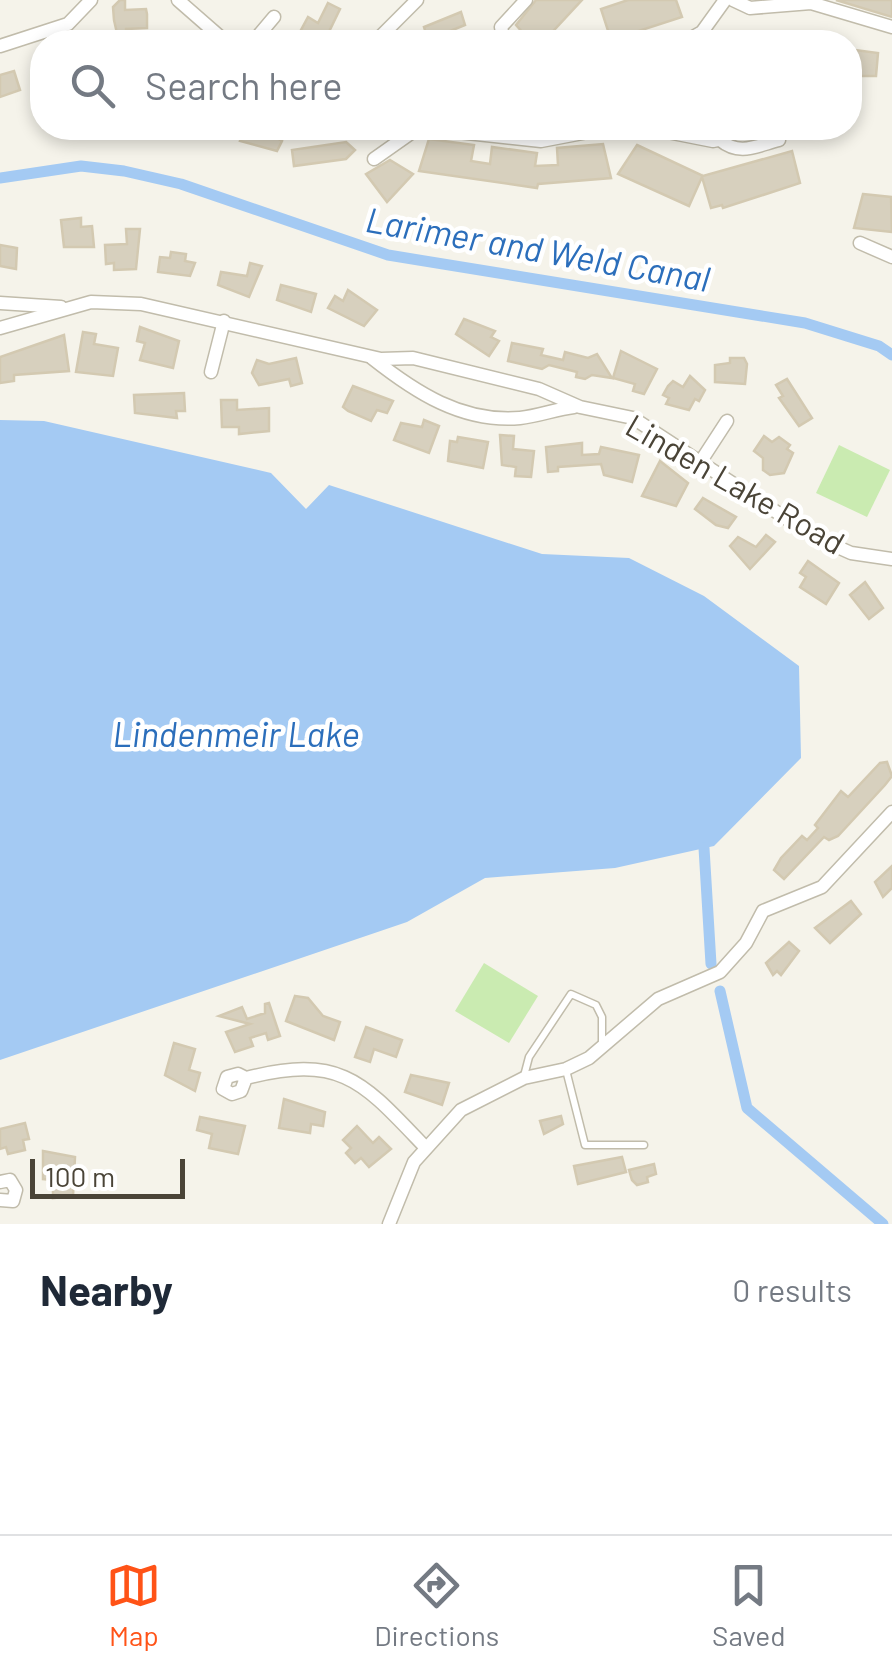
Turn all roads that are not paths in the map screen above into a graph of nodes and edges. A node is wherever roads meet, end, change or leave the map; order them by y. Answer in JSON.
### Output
{"nodes":[{"id":1,"x":91,"y":0,"type":"edge"},
{"id":2,"x":178,"y":0,"type":"edge"},
{"id":3,"x":416,"y":0,"type":"edge"},
{"id":4,"x":526,"y":0,"type":"edge"},
{"id":5,"x":725,"y":0,"type":"edge"},
{"id":6,"x":733,"y":0,"type":"edge"},
{"id":7,"x":274,"y":16,"type":"dead end"},
{"id":8,"x":892,"y":26,"type":"edge"},
{"id":9,"x":49,"y":30,"type":"edge"},
{"id":10,"x":212,"y":30,"type":"edge"},
{"id":11,"x":262,"y":30,"type":"edge"},
{"id":12,"x":387,"y":30,"type":"edge"},
{"id":13,"x":502,"y":30,"type":"edge"},
{"id":14,"x":702,"y":30,"type":"edge"},
{"id":15,"x":30,"y":36,"type":"edge"},
{"id":16,"x":0,"y":46,"type":"edge"},
{"id":17,"x":402,"y":140,"type":"edge"},
{"id":18,"x":720,"y":140,"type":"edge"},
{"id":19,"x":779,"y":140,"type":"dead end"},
{"id":20,"x":374,"y":158,"type":"dead end"},
{"id":21,"x":860,"y":243,"type":"dead end"},
{"id":22,"x":892,"y":257,"type":"edge"},
{"id":23,"x":0,"y":303,"type":"edge"},
{"id":24,"x":61,"y":307,"type":"junction"},
{"id":25,"x":224,"y":321,"type":"junction"},
{"id":26,"x":0,"y":328,"type":"edge"},
{"id":27,"x":370,"y":356,"type":"junction"},
{"id":28,"x":212,"y":372,"type":"dead end"},
{"id":29,"x":580,"y":407,"type":"junction"},
{"id":30,"x":728,"y":421,"type":"dead end"},
{"id":31,"x":701,"y":461,"type":"junction"},
{"id":32,"x":892,"y":559,"type":"edge"},
{"id":33,"x":892,"y":812,"type":"edge"},
{"id":34,"x":602,"y":1050,"type":"junction"},
{"id":35,"x":566,"y":1069,"type":"junction"},
{"id":36,"x":246,"y":1078,"type":"dead end"},
{"id":37,"x":524,"y":1078,"type":"junction"},
{"id":38,"x":644,"y":1146,"type":"dead end"},
{"id":39,"x":425,"y":1147,"type":"junction"},
{"id":40,"x":0,"y":1182,"type":"edge"},
{"id":41,"x":0,"y":1200,"type":"edge"},
{"id":42,"x":389,"y":1224,"type":"edge"}],
"edges":[{"from":1,"to":9,"type":"street"},
{"from":2,"to":10,"type":"street"},
{"from":3,"to":12,"type":"street"},
{"from":4,"to":13,"type":"street"},
{"from":5,"to":14,"type":"street"},
{"from":6,"to":8,"type":"street"},
{"from":7,"to":11,"type":"street"},
{"from":15,"to":16,"type":"street"},
{"from":17,"to":20,"type":"street"},
{"from":18,"to":19,"type":"street"},
{"from":21,"to":22,"type":"street"},
{"from":23,"to":24,"type":"street","name":"Linden Lake Road"},
{"from":24,"to":25,"type":"street","name":"Linden Lake Road"},
{"from":24,"to":26,"type":"street","name":"Linden Lake Road"},
{"from":25,"to":27,"type":"street","name":"Linden Lake Road"},
{"from":25,"to":28,"type":"street"},
{"from":27,"to":29,"type":"street","name":"Linden Lake Road"},
{"from":27,"to":29,"type":"street","name":"Linden Lake Road"},
{"from":29,"to":31,"type":"street","name":"Linden Lake Road"},
{"from":30,"to":31,"type":"street"},
{"from":31,"to":32,"type":"street","name":"Linden Lake Road"},
{"from":33,"to":34,"type":"street"},
{"from":34,"to":35,"type":"street"},
{"from":34,"to":37,"type":"lane"},
{"from":35,"to":37,"type":"street"},
{"from":35,"to":38,"type":"lane"},
{"from":36,"to":39,"type":"street"},
{"from":37,"to":39,"type":"street"},
{"from":39,"to":42,"type":"street"},
{"from":40,"to":41,"type":"street"}]}
